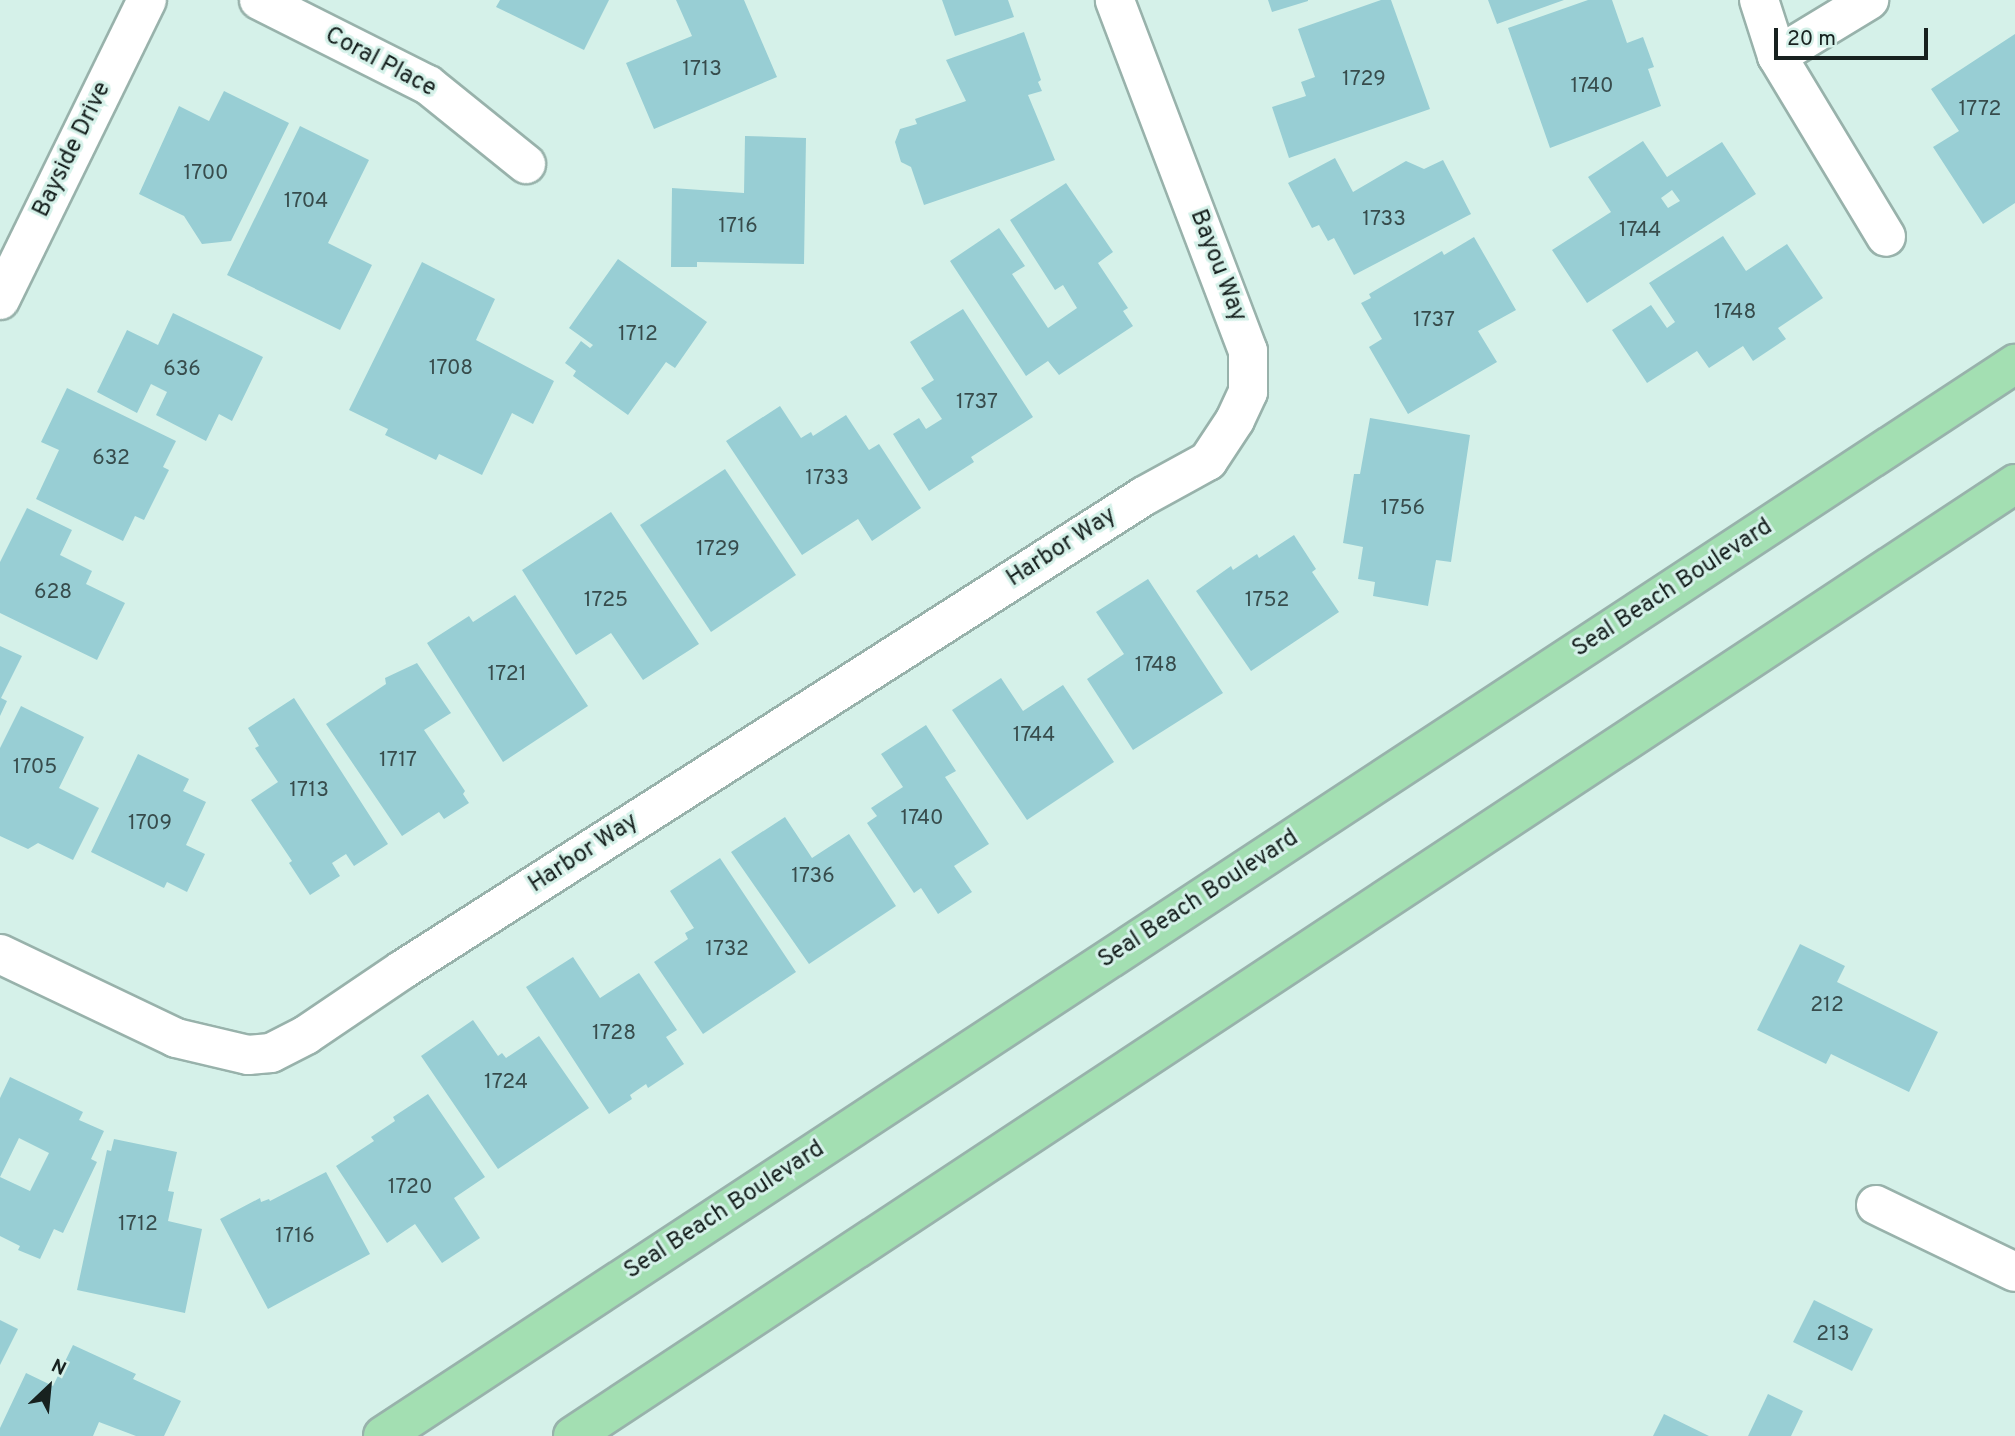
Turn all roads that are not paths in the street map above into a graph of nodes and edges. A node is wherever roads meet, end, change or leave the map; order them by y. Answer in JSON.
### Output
{"nodes":[{"id":1,"x":147,"y":0,"type":"edge"},
{"id":2,"x":259,"y":0,"type":"edge"},
{"id":3,"x":1115,"y":0,"type":"edge"},
{"id":4,"x":1759,"y":0,"type":"edge"},
{"id":5,"x":1869,"y":0,"type":"edge"},
{"id":6,"x":1777,"y":56,"type":"junction"},
{"id":7,"x":526,"y":164,"type":"dead end"},
{"id":8,"x":1886,"y":237,"type":"dead end"},
{"id":9,"x":0,"y":300,"type":"edge"},
{"id":10,"x":2015,"y":364,"type":"edge"},
{"id":11,"x":2015,"y":484,"type":"edge"},
{"id":12,"x":1144,"y":496,"type":"joint"},
{"id":13,"x":0,"y":954,"type":"edge"},
{"id":14,"x":1876,"y":1205,"type":"dead end"},
{"id":15,"x":2015,"y":1272,"type":"edge"},
{"id":16,"x":383,"y":1436,"type":"edge"},
{"id":17,"x":573,"y":1436,"type":"edge"}],
"edges":[{"from":1,"to":9,"type":"street","name":"Bayside Drive"},
{"from":2,"to":7,"type":"street","name":"Coral Place"},
{"from":3,"to":12,"type":"street","name":"Bayou Way"},
{"from":4,"to":6,"type":"street"},
{"from":5,"to":6,"type":"street"},
{"from":6,"to":8,"type":"street"},
{"from":10,"to":16,"type":"main road","name":"Seal Beach Boulevard"},
{"from":11,"to":17,"type":"main road"},
{"from":12,"to":13,"type":"street","name":"Harbor Way"},
{"from":14,"to":15,"type":"street"}]}
